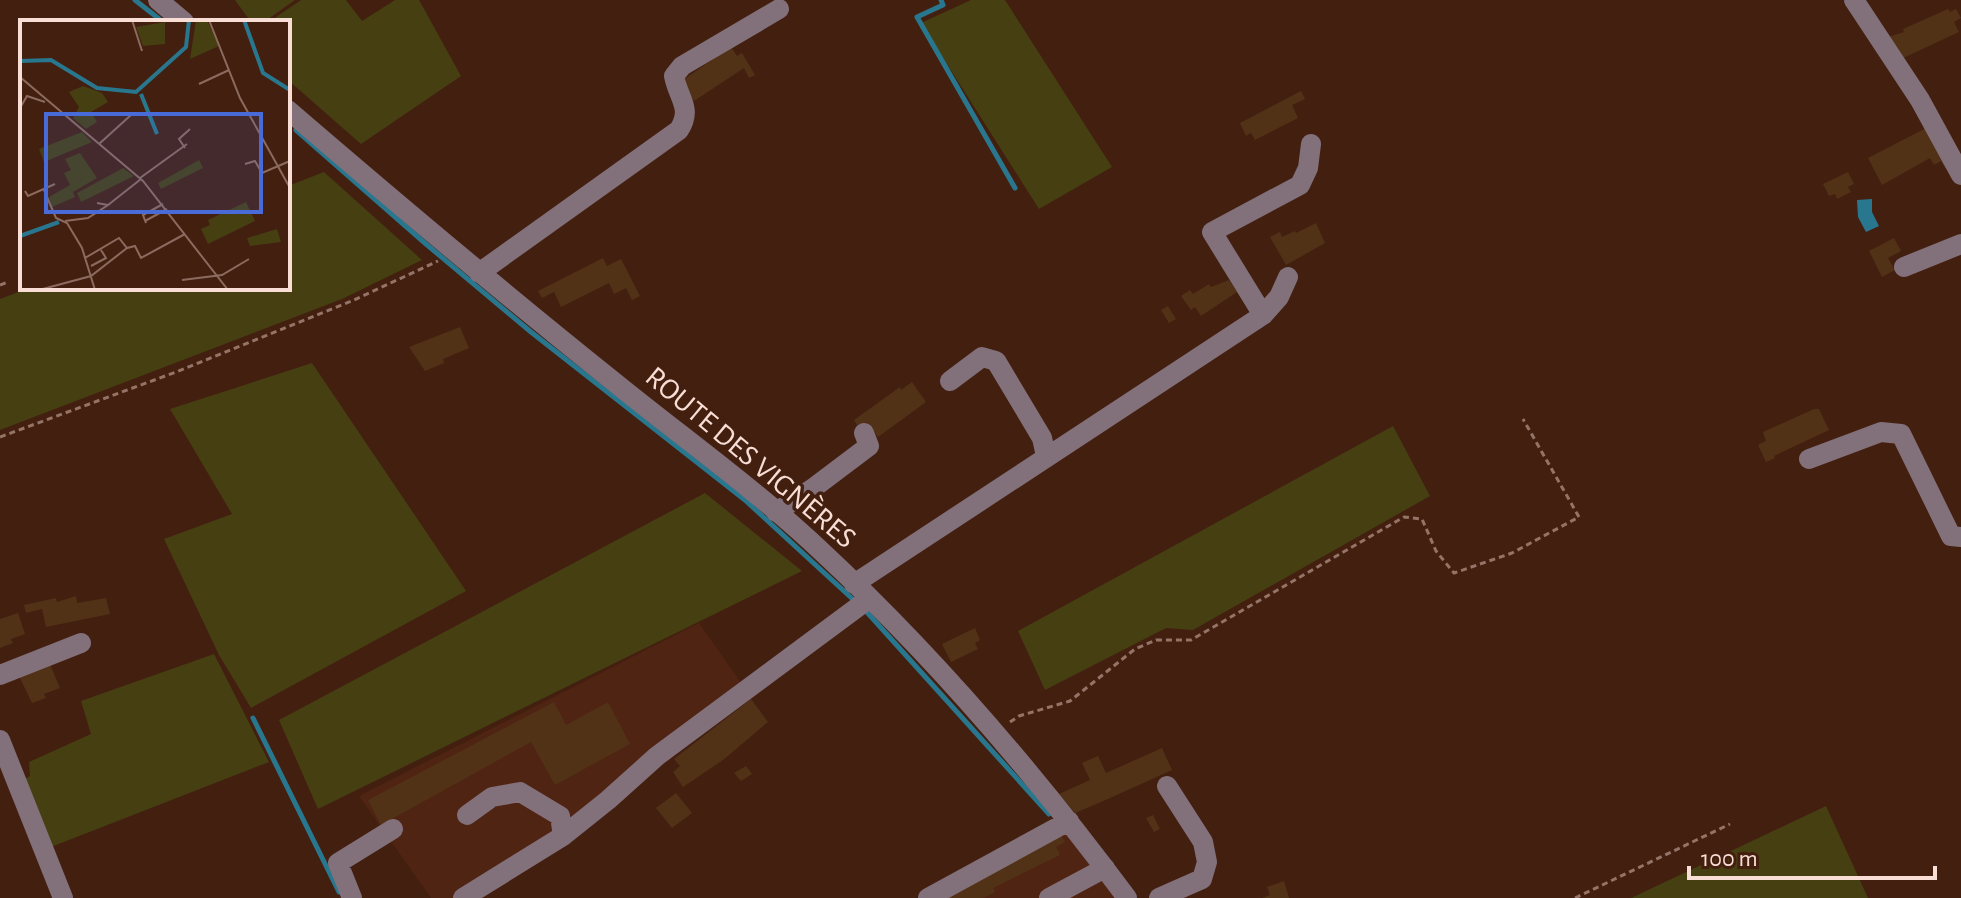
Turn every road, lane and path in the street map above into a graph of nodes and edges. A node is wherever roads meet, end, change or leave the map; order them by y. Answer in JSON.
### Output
{"nodes":[{"id":1,"x":158,"y":0,"type":"edge"},
{"id":2,"x":1854,"y":0,"type":"edge"},
{"id":3,"x":779,"y":9,"type":"dead end"},
{"id":4,"x":182,"y":20,"type":"edge"},
{"id":5,"x":290,"y":112,"type":"edge"},
{"id":6,"x":1311,"y":144,"type":"dead end"},
{"id":7,"x":1961,"y":175,"type":"edge"},
{"id":8,"x":1961,"y":244,"type":"edge"},
{"id":9,"x":437,"y":262,"type":"dead end"},
{"id":10,"x":1904,"y":267,"type":"dead end"},
{"id":11,"x":479,"y":273,"type":"junction"},
{"id":12,"x":1288,"y":277,"type":"dead end"},
{"id":13,"x":8,"y":282,"type":"dead end"},
{"id":14,"x":0,"y":285,"type":"edge"},
{"id":15,"x":1263,"y":315,"type":"junction"},
{"id":16,"x":950,"y":381,"type":"dead end"},
{"id":17,"x":1523,"y":419,"type":"dead end"},
{"id":18,"x":864,"y":433,"type":"dead end"},
{"id":19,"x":0,"y":437,"type":"edge"},
{"id":20,"x":1046,"y":456,"type":"junction"},
{"id":21,"x":1809,"y":459,"type":"dead end"},
{"id":22,"x":776,"y":512,"type":"junction"},
{"id":23,"x":1961,"y":537,"type":"edge"},
{"id":24,"x":862,"y":591,"type":"junction"},
{"id":25,"x":81,"y":643,"type":"dead end"},
{"id":26,"x":0,"y":675,"type":"edge"},
{"id":27,"x":995,"y":732,"type":"junction"},
{"id":28,"x":0,"y":740,"type":"edge"},
{"id":29,"x":1167,"y":786,"type":"dead end"},
{"id":30,"x":467,"y":815,"type":"dead end"},
{"id":31,"x":1069,"y":821,"type":"junction"},
{"id":32,"x":1730,"y":824,"type":"dead end"},
{"id":33,"x":393,"y":829,"type":"dead end"},
{"id":34,"x":563,"y":836,"type":"junction"},
{"id":35,"x":1105,"y":868,"type":"junction"},
{"id":36,"x":63,"y":898,"type":"edge"},
{"id":37,"x":352,"y":898,"type":"edge"},
{"id":38,"x":463,"y":898,"type":"edge"},
{"id":39,"x":928,"y":898,"type":"edge"},
{"id":40,"x":1049,"y":898,"type":"edge"},
{"id":41,"x":1127,"y":898,"type":"edge"},
{"id":42,"x":1159,"y":898,"type":"edge"},
{"id":43,"x":1575,"y":898,"type":"edge"}],
"edges":[{"from":1,"to":4,"type":"street"},
{"from":2,"to":7,"type":"street"},
{"from":3,"to":11,"type":"street"},
{"from":5,"to":11,"type":"street","name":"ROUTE DES VIGNÈRES"},
{"from":6,"to":15,"type":"street"},
{"from":8,"to":10,"type":"street"},
{"from":9,"to":19,"type":"path"},
{"from":11,"to":22,"type":"street","name":"ROUTE DES VIGNÈRES"},
{"from":12,"to":15,"type":"street"},
{"from":13,"to":14,"type":"path"},
{"from":15,"to":20,"type":"street"},
{"from":16,"to":20,"type":"street"},
{"from":17,"to":27,"type":"path"},
{"from":18,"to":22,"type":"street"},
{"from":20,"to":24,"type":"street"},
{"from":21,"to":23,"type":"street"},
{"from":22,"to":24,"type":"street","name":"ROUTE DES VIGNÈRES"},
{"from":24,"to":27,"type":"street","name":"ROUTE DES VIGNÈRES"},
{"from":24,"to":34,"type":"street"},
{"from":25,"to":26,"type":"street"},
{"from":27,"to":31,"type":"street","name":"ROUTE DES VIGNÈRES"},
{"from":28,"to":36,"type":"street"},
{"from":29,"to":42,"type":"street"},
{"from":30,"to":34,"type":"street"},
{"from":31,"to":35,"type":"street","name":"ROUTE DES VIGNÈRES"},
{"from":31,"to":39,"type":"street"},
{"from":32,"to":43,"type":"path"},
{"from":33,"to":37,"type":"street"},
{"from":34,"to":38,"type":"street"},
{"from":35,"to":40,"type":"street"},
{"from":35,"to":41,"type":"street","name":"ROUTE DES VIGNÈRES"}]}
